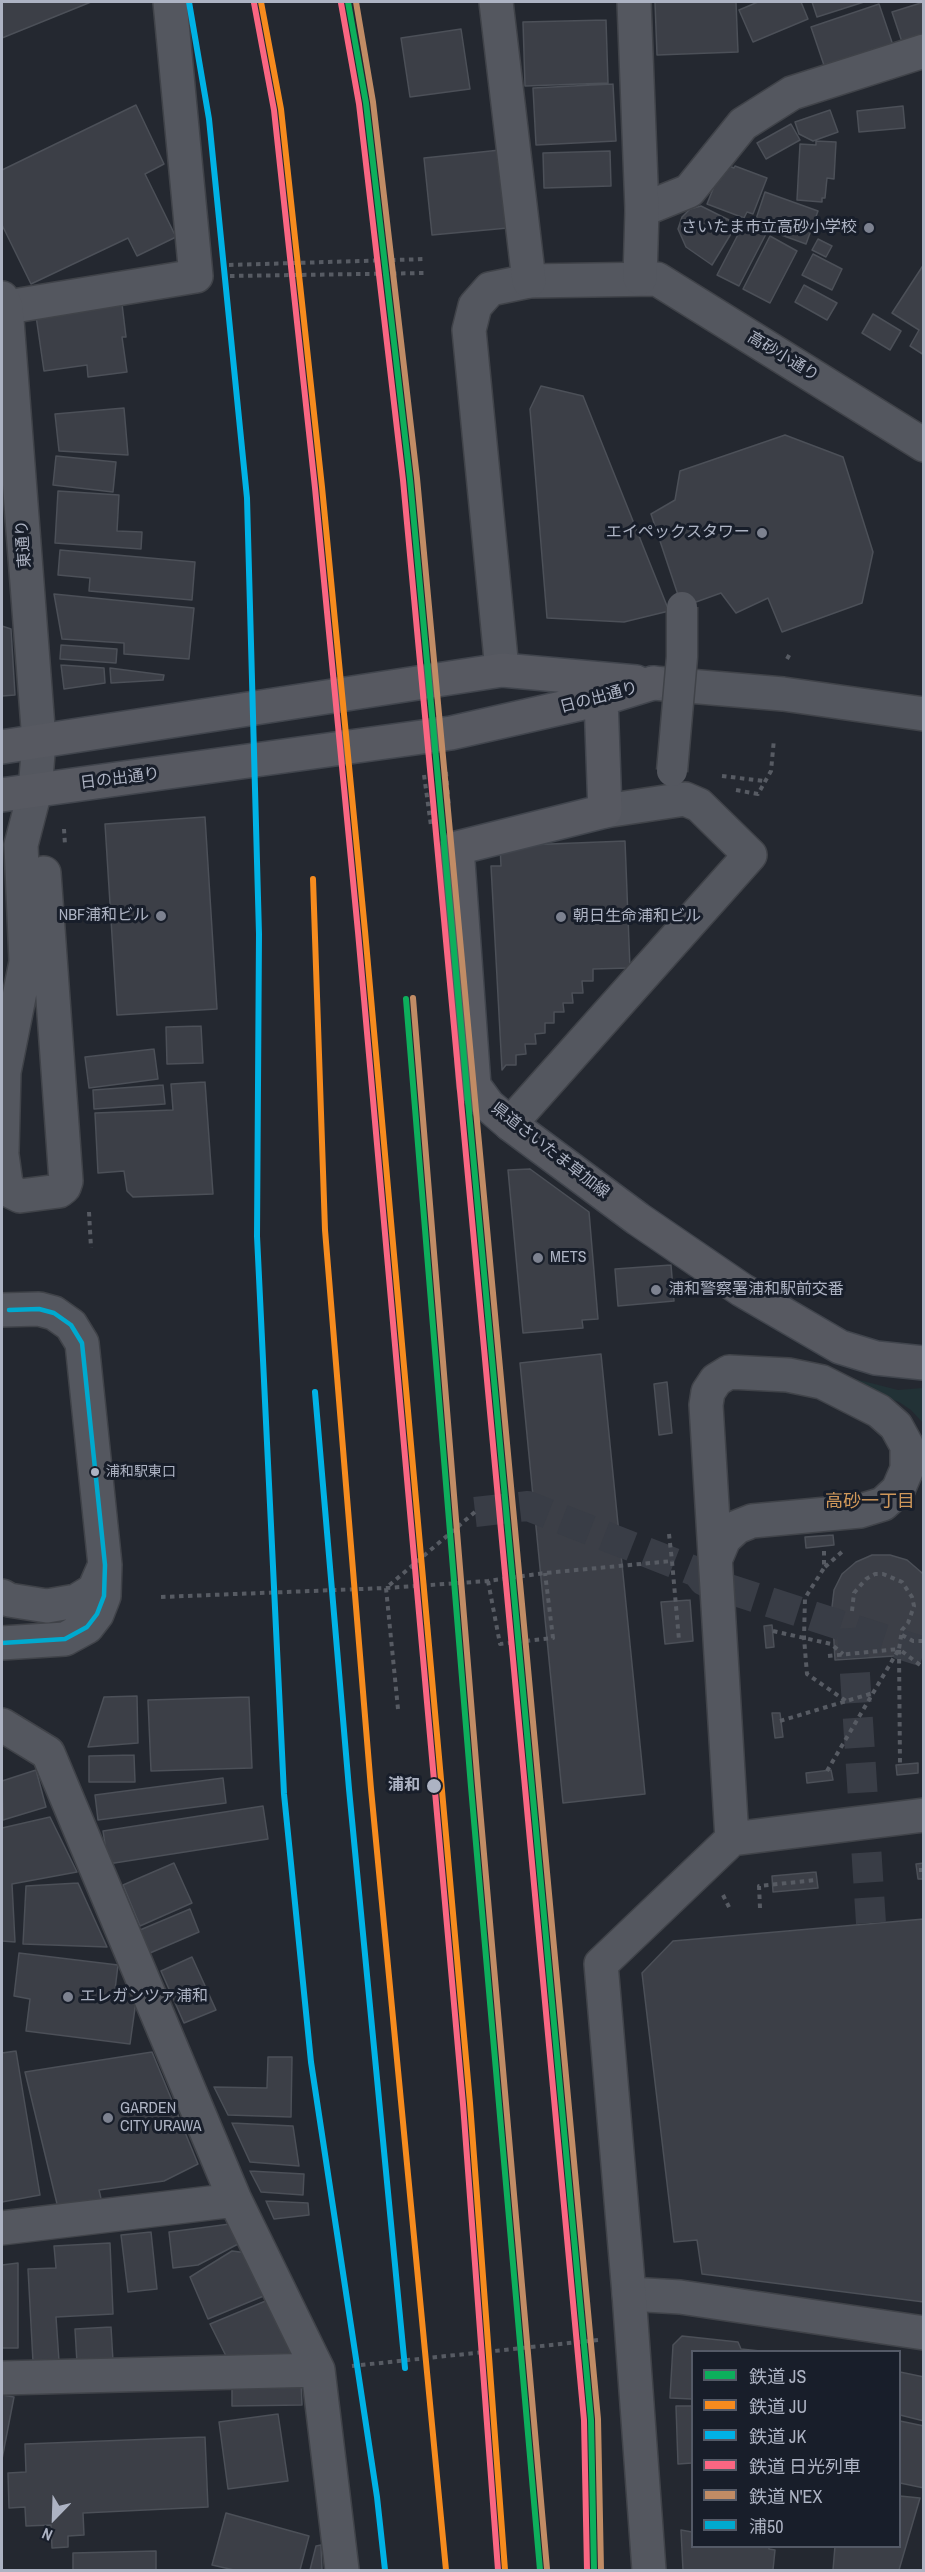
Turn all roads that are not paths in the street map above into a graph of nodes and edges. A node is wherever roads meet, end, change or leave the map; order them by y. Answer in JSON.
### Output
{"nodes":[{"id":1,"x":170,"y":2,"type":"edge"},
{"id":2,"x":496,"y":2,"type":"edge"},
{"id":3,"x":634,"y":2,"type":"edge"},
{"id":4,"x":924,"y":51,"type":"edge"},
{"id":5,"x":642,"y":210,"type":"junction"},
{"id":6,"x":640,"y":278,"type":"junction"},
{"id":7,"x":529,"y":281,"type":"junction"},
{"id":8,"x":3,"y":304,"type":"edge"},
{"id":9,"x":924,"y":445,"type":"edge"},
{"id":10,"x":682,"y":607,"type":"dead end"},
{"id":11,"x":502,"y":669,"type":"junction"},
{"id":12,"x":653,"y":683,"type":"junction"},
{"id":13,"x":601,"y":699,"type":"junction"},
{"id":14,"x":924,"y":714,"type":"edge"},
{"id":15,"x":39,"y":741,"type":"junction"},
{"id":16,"x":2,"y":747,"type":"edge"},
{"id":17,"x":672,"y":771,"type":"dead end"},
{"id":18,"x":35,"y":791,"type":"junction"},
{"id":19,"x":2,"y":795,"type":"edge"},
{"id":20,"x":604,"y":811,"type":"junction"},
{"id":21,"x":510,"y":1124,"type":"junction"},
{"id":22,"x":2,"y":1153,"type":"edge"},
{"id":23,"x":2,"y":1310,"type":"edge"},
{"id":24,"x":840,"y":1347,"type":"junction"},
{"id":25,"x":924,"y":1364,"type":"edge"},
{"id":26,"x":822,"y":1382,"type":"junction"},
{"id":27,"x":716,"y":1558,"type":"junction"},
{"id":28,"x":105,"y":1565,"type":"junction"},
{"id":29,"x":2,"y":1596,"type":"edge"},
{"id":30,"x":2,"y":1643,"type":"edge"},
{"id":31,"x":2,"y":1725,"type":"edge"},
{"id":32,"x":924,"y":1815,"type":"edge"},
{"id":33,"x":732,"y":1839,"type":"junction"},
{"id":34,"x":235,"y":2200,"type":"junction"},
{"id":35,"x":2,"y":2228,"type":"edge"},
{"id":36,"x":629,"y":2294,"type":"junction"},
{"id":37,"x":924,"y":2333,"type":"edge"},
{"id":38,"x":318,"y":2370,"type":"junction"},
{"id":39,"x":2,"y":2378,"type":"edge"},
{"id":40,"x":342,"y":2571,"type":"edge"},
{"id":41,"x":649,"y":2571,"type":"edge"}],
"edges":[{"from":1,"to":8,"type":"street"},
{"from":2,"to":7,"type":"street"},
{"from":3,"to":5,"type":"street"},
{"from":4,"to":5,"type":"street"},
{"from":5,"to":6,"type":"street"},
{"from":6,"to":7,"type":"street","name":"高砂小通り"},
{"from":6,"to":9,"type":"street","name":"高砂小通り"},
{"from":7,"to":11,"type":"street","name":"高砂小通り"},
{"from":8,"to":15,"type":"street","name":"東通り"},
{"from":10,"to":17,"type":"street","bridge":true},
{"from":11,"to":12,"type":"main road","name":"日の出通り"},
{"from":11,"to":15,"type":"main road","name":"日の出通り"},
{"from":12,"to":13,"type":"main road","name":"日の出通り"},
{"from":12,"to":14,"type":"street"},
{"from":13,"to":18,"type":"main road","name":"日の出通り"},
{"from":13,"to":20,"type":"main road"},
{"from":15,"to":16,"type":"main road","name":"日の出通り"},
{"from":15,"to":18,"type":"street","name":"東通り"},
{"from":18,"to":19,"type":"main road","name":"日の出通り"},
{"from":18,"to":22,"type":"street"},
{"from":18,"to":22,"type":"street"},
{"from":20,"to":21,"type":"main road","name":"県道さいたま草加線"},
{"from":20,"to":21,"type":"street"},
{"from":21,"to":24,"type":"main road","name":"県道さいたま草加線"},
{"from":23,"to":28,"type":"street"},
{"from":24,"to":25,"type":"main road","name":"県道さいたま草加線"},
{"from":24,"to":26,"type":"street"},
{"from":26,"to":27,"type":"street"},
{"from":26,"to":27,"type":"street"},
{"from":27,"to":33,"type":"street"},
{"from":28,"to":29,"type":"street"},
{"from":28,"to":30,"type":"street"},
{"from":31,"to":34,"type":"street"},
{"from":32,"to":33,"type":"street"},
{"from":33,"to":36,"type":"street"},
{"from":34,"to":35,"type":"street"},
{"from":34,"to":38,"type":"street"},
{"from":36,"to":37,"type":"street"},
{"from":36,"to":41,"type":"street"},
{"from":38,"to":39,"type":"street"},
{"from":38,"to":40,"type":"street"}]}
